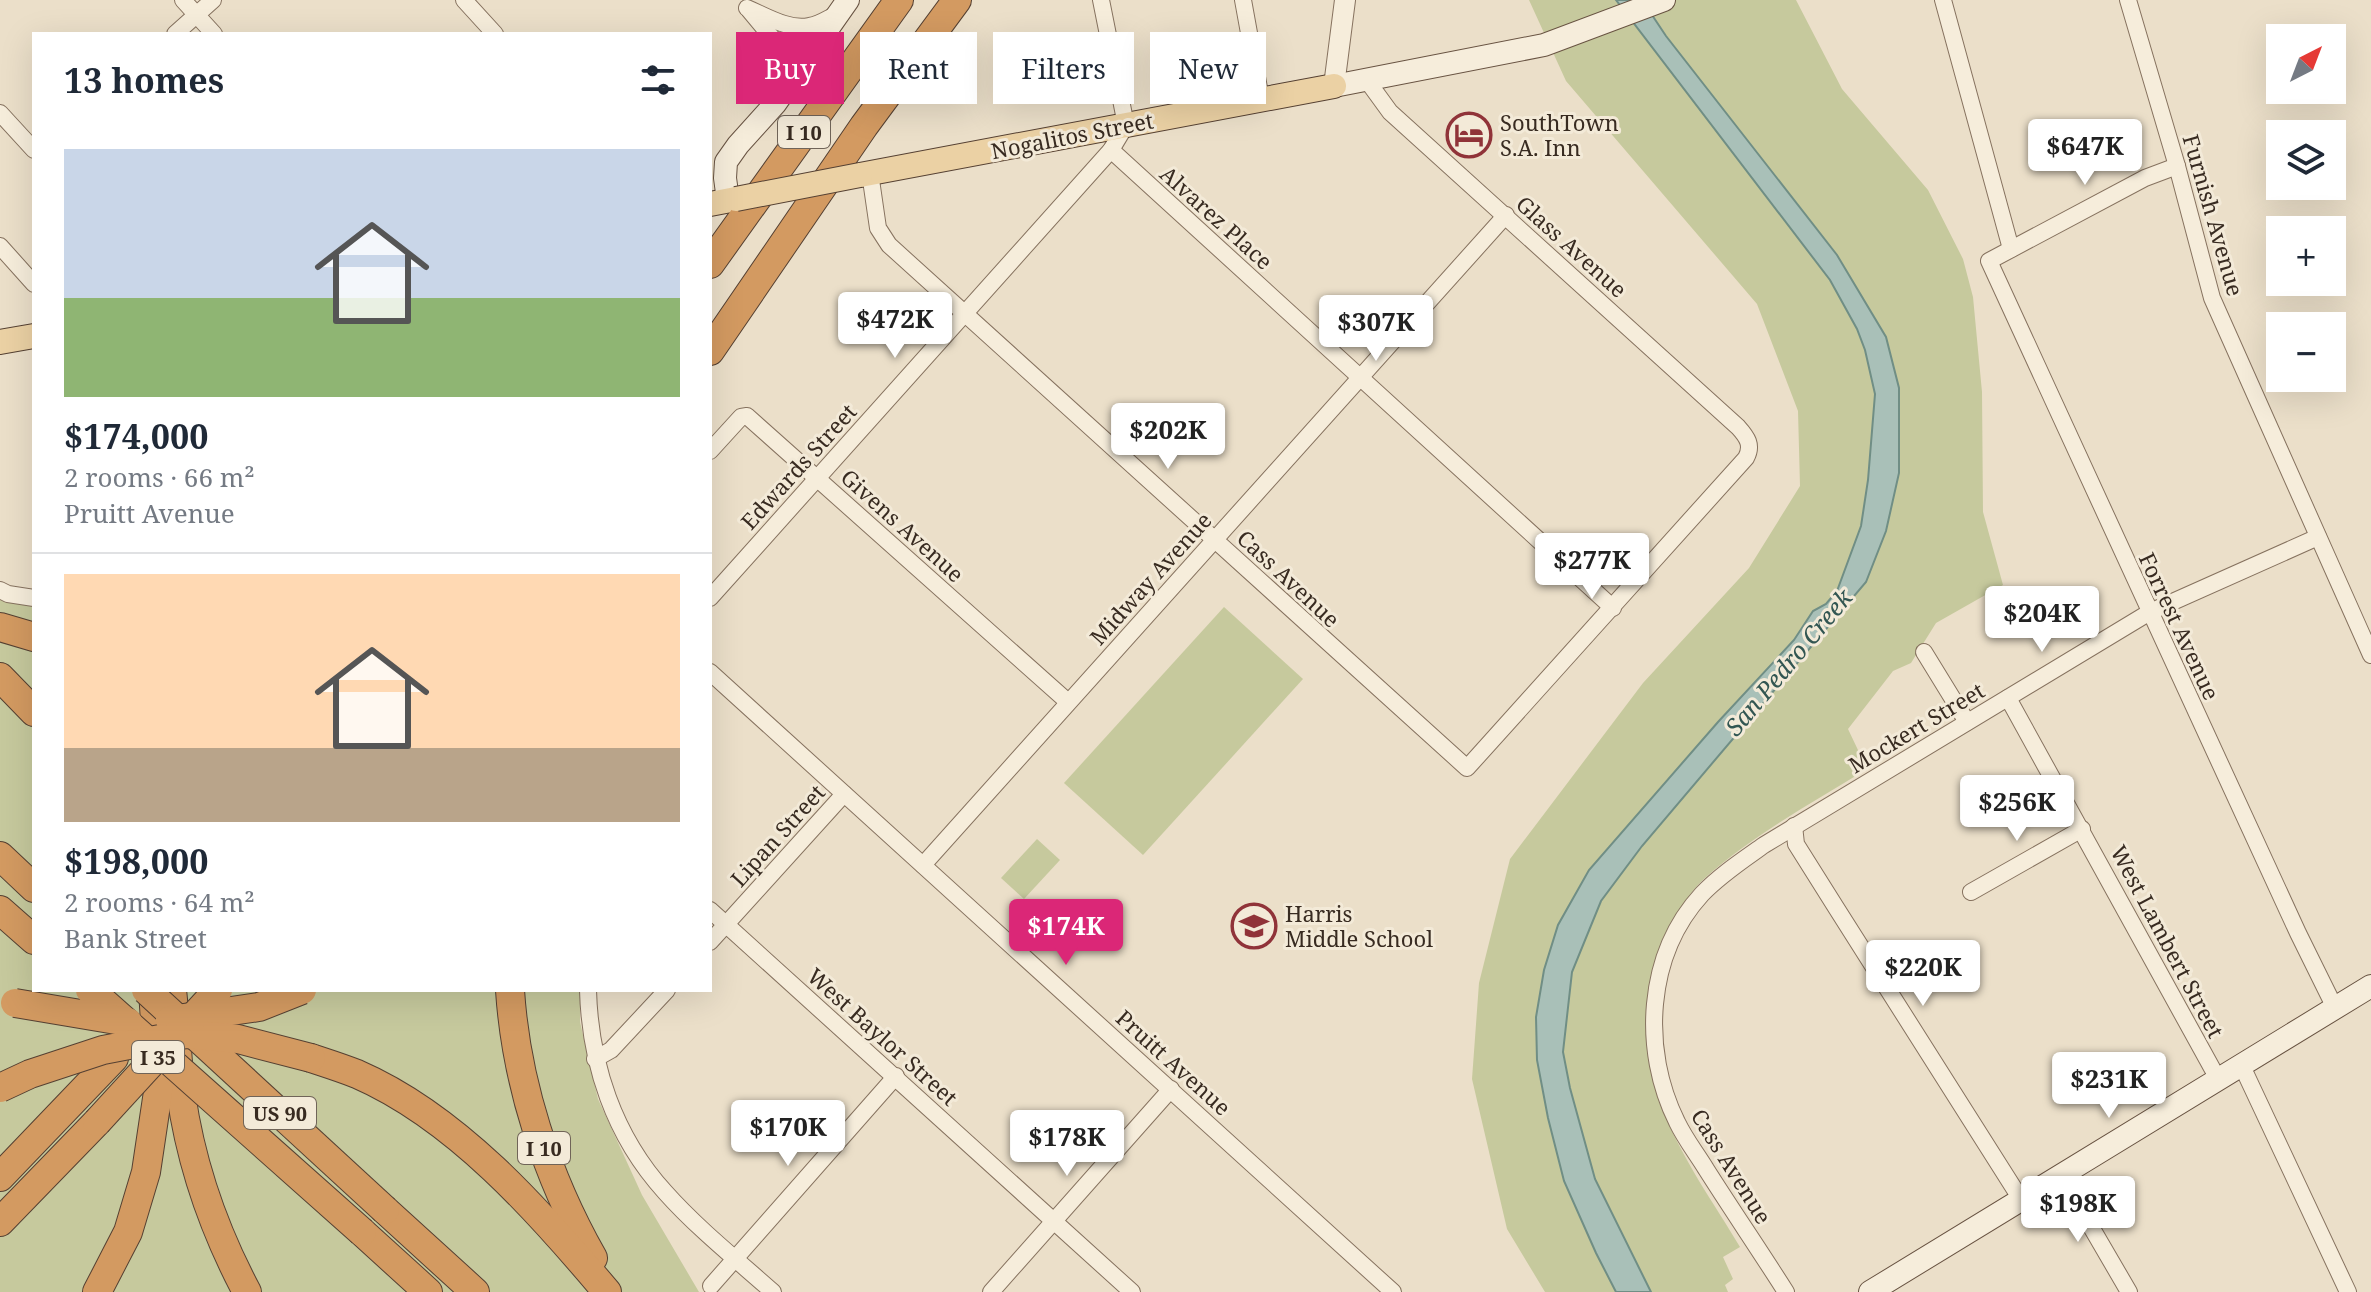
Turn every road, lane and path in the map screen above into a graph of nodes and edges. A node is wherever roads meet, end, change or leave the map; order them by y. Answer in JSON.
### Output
{"nodes":[{"id":1,"x":183,"y":0,"type":"edge"},
{"id":2,"x":213,"y":0,"type":"edge"},
{"id":3,"x":464,"y":0,"type":"edge"},
{"id":4,"x":899,"y":0,"type":"edge"},
{"id":5,"x":957,"y":0,"type":"edge"},
{"id":6,"x":1101,"y":0,"type":"edge"},
{"id":7,"x":1243,"y":0,"type":"edge"},
{"id":8,"x":1345,"y":0,"type":"edge"},
{"id":9,"x":1664,"y":0,"type":"edge"},
{"id":10,"x":1943,"y":0,"type":"edge"},
{"id":11,"x":2128,"y":0,"type":"edge"},
{"id":12,"x":744,"y":4,"type":"edge"},
{"id":13,"x":843,"y":6,"type":"edge"},
{"id":14,"x":196,"y":15,"type":"junction"},
{"id":15,"x":177,"y":32,"type":"edge"},
{"id":16,"x":212,"y":32,"type":"edge"},
{"id":17,"x":493,"y":32,"type":"edge"},
{"id":18,"x":767,"y":32,"type":"edge"},
{"id":19,"x":825,"y":32,"type":"edge"},
{"id":20,"x":1249,"y":32,"type":"edge"},
{"id":21,"x":1366,"y":79,"type":"junction"},
{"id":22,"x":1334,"y":86,"type":"junction"},
{"id":23,"x":1266,"y":98,"type":"edge"},
{"id":24,"x":775,"y":104,"type":"edge"},
{"id":25,"x":1235,"y":104,"type":"edge"},
{"id":26,"x":0,"y":113,"type":"edge"},
{"id":27,"x":1126,"y":125,"type":"junction"},
{"id":28,"x":738,"y":145,"type":"junction"},
{"id":29,"x":32,"y":148,"type":"edge"},
{"id":30,"x":1111,"y":150,"type":"junction"},
{"id":31,"x":712,"y":163,"type":"edge"},
{"id":32,"x":2177,"y":166,"type":"junction"},
{"id":33,"x":865,"y":174,"type":"junction"},
{"id":34,"x":725,"y":201,"type":"edge"},
{"id":35,"x":1506,"y":215,"type":"junction"},
{"id":36,"x":0,"y":246,"type":"edge"},
{"id":37,"x":2011,"y":249,"type":"junction"},
{"id":38,"x":712,"y":261,"type":"edge"},
{"id":39,"x":32,"y":282,"type":"edge"},
{"id":40,"x":963,"y":314,"type":"junction"},
{"id":41,"x":32,"y":336,"type":"edge"},
{"id":42,"x":0,"y":342,"type":"edge"},
{"id":43,"x":712,"y":348,"type":"edge"},
{"id":44,"x":1361,"y":377,"type":"junction"},
{"id":45,"x":712,"y":449,"type":"edge"},
{"id":46,"x":817,"y":478,"type":"junction"},
{"id":47,"x":2318,"y":537,"type":"junction"},
{"id":48,"x":1215,"y":539,"type":"junction"},
{"id":49,"x":0,"y":590,"type":"edge"},
{"id":50,"x":712,"y":596,"type":"edge"},
{"id":51,"x":32,"y":598,"type":"edge"},
{"id":52,"x":1613,"y":608,"type":"junction"},
{"id":53,"x":2150,"y":612,"type":"junction"},
{"id":54,"x":0,"y":627,"type":"edge"},
{"id":55,"x":32,"y":636,"type":"edge"},
{"id":56,"x":1924,"y":652,"type":"dead end"},
{"id":57,"x":2371,"y":655,"type":"edge"},
{"id":58,"x":712,"y":674,"type":"edge"},
{"id":59,"x":0,"y":677,"type":"edge"},
{"id":60,"x":2008,"y":698,"type":"junction"},
{"id":61,"x":1068,"y":702,"type":"junction"},
{"id":62,"x":32,"y":710,"type":"edge"},
{"id":63,"x":1967,"y":722,"type":"junction"},
{"id":64,"x":844,"y":794,"type":"junction"},
{"id":65,"x":1794,"y":826,"type":"junction"},
{"id":66,"x":2082,"y":829,"type":"junction"},
{"id":67,"x":0,"y":856,"type":"edge"},
{"id":68,"x":923,"y":865,"type":"junction"},
{"id":69,"x":32,"y":886,"type":"edge"},
{"id":70,"x":1971,"y":892,"type":"dead end"},
{"id":71,"x":0,"y":910,"type":"edge"},
{"id":72,"x":712,"y":912,"type":"edge"},
{"id":73,"x":726,"y":924,"type":"junction"},
{"id":74,"x":32,"y":938,"type":"edge"},
{"id":75,"x":712,"y":940,"type":"edge"},
{"id":76,"x":2371,"y":986,"type":"edge"},
{"id":77,"x":92,"y":992,"type":"edge"},
{"id":78,"x":152,"y":992,"type":"edge"},
{"id":79,"x":153,"y":992,"type":"edge"},
{"id":80,"x":216,"y":992,"type":"edge"},
{"id":81,"x":297,"y":992,"type":"edge"},
{"id":82,"x":510,"y":992,"type":"edge"},
{"id":83,"x":588,"y":992,"type":"edge"},
{"id":84,"x":665,"y":992,"type":"edge"},
{"id":85,"x":175,"y":999,"type":"edge"},
{"id":86,"x":7,"y":1001,"type":"edge"},
{"id":87,"x":2335,"y":1008,"type":"junction"},
{"id":88,"x":595,"y":1059,"type":"junction"},
{"id":89,"x":2241,"y":1064,"type":"junction"},
{"id":90,"x":896,"y":1076,"type":"junction"},
{"id":91,"x":2218,"y":1079,"type":"junction"},
{"id":92,"x":0,"y":1088,"type":"edge"},
{"id":93,"x":1171,"y":1089,"type":"junction"},
{"id":94,"x":0,"y":1177,"type":"edge"},
{"id":95,"x":2062,"y":1177,"type":"junction"},
{"id":96,"x":2022,"y":1201,"type":"junction"},
{"id":97,"x":0,"y":1222,"type":"edge"},
{"id":98,"x":1055,"y":1222,"type":"junction"},
{"id":99,"x":735,"y":1258,"type":"junction"},
{"id":100,"x":711,"y":1286,"type":"dead end"},
{"id":101,"x":97,"y":1292,"type":"edge"},
{"id":102,"x":247,"y":1292,"type":"edge"},
{"id":103,"x":428,"y":1292,"type":"edge"},
{"id":104,"x":475,"y":1292,"type":"edge"},
{"id":105,"x":607,"y":1292,"type":"edge"},
{"id":106,"x":615,"y":1292,"type":"edge"},
{"id":107,"x":773,"y":1292,"type":"edge"},
{"id":108,"x":991,"y":1292,"type":"edge"},
{"id":109,"x":1132,"y":1292,"type":"edge"},
{"id":110,"x":1393,"y":1292,"type":"edge"},
{"id":111,"x":1786,"y":1292,"type":"edge"},
{"id":112,"x":1870,"y":1292,"type":"edge"},
{"id":113,"x":2129,"y":1292,"type":"edge"},
{"id":114,"x":2348,"y":1292,"type":"edge"}],
"edges":[{"from":1,"to":14,"type":"street"},
{"from":2,"to":14,"type":"street"},
{"from":3,"to":17,"type":"street"},
{"from":4,"to":38,"type":"highway","number":"I 10"},
{"from":5,"to":43,"type":"highway","number":"I 10"},
{"from":6,"to":27,"type":"street"},
{"from":7,"to":20,"type":"street"},
{"from":8,"to":22,"type":"street"},
{"from":9,"to":21,"type":"main road","name":"Nogalitos Street"},
{"from":10,"to":37,"type":"street"},
{"from":11,"to":32,"type":"street","name":"Furnish Avenue"},
{"from":12,"to":13,"type":"street"},
{"from":12,"to":18,"type":"street"},
{"from":13,"to":19,"type":"main road"},
{"from":14,"to":15,"type":"street"},
{"from":14,"to":16,"type":"street"},
{"from":21,"to":22,"type":"main road","name":"Nogalitos Street"},
{"from":21,"to":35,"type":"street","name":"Glass Avenue"},
{"from":22,"to":23,"type":"main road","name":"Nogalitos Street"},
{"from":24,"to":28,"type":"main road"},
{"from":25,"to":27,"type":"main road","name":"Nogalitos Street"},
{"from":26,"to":29,"type":"street"},
{"from":27,"to":30,"type":"street","name":"Edwards Street"},
{"from":27,"to":33,"type":"main road","name":"Nogalitos Street"},
{"from":28,"to":31,"type":"main road"},
{"from":28,"to":34,"type":"main road"},
{"from":30,"to":40,"type":"street","name":"Edwards Street"},
{"from":30,"to":44,"type":"street","name":"Alvarez Place"},
{"from":32,"to":37,"type":"street"},
{"from":32,"to":47,"type":"street","name":"Furnish Avenue"},
{"from":33,"to":34,"type":"main road","name":"Nogalitos Street","bridge":true},
{"from":33,"to":40,"type":"street","name":"Cass Avenue"},
{"from":35,"to":44,"type":"street","name":"Midway Avenue"},
{"from":35,"to":52,"type":"street","name":"Glass Avenue"},
{"from":36,"to":39,"type":"street"},
{"from":37,"to":53,"type":"street","name":"Forrest Avenue"},
{"from":40,"to":46,"type":"street","name":"Edwards Street"},
{"from":40,"to":48,"type":"street","name":"Cass Avenue"},
{"from":41,"to":42,"type":"main road"},
{"from":44,"to":48,"type":"street","name":"Midway Avenue"},
{"from":44,"to":52,"type":"street","name":"Alvarez Place"},
{"from":45,"to":46,"type":"street","name":"Givens Avenue"},
{"from":46,"to":50,"type":"street","name":"Edwards Street"},
{"from":46,"to":61,"type":"street","name":"Givens Avenue"},
{"from":47,"to":53,"type":"street","name":"Mockert Street"},
{"from":47,"to":57,"type":"street","name":"Furnish Avenue"},
{"from":48,"to":52,"type":"street","name":"Cass Avenue"},
{"from":48,"to":61,"type":"street","name":"Midway Avenue"},
{"from":49,"to":51,"type":"street"},
{"from":53,"to":60,"type":"street","name":"Mockert Street"},
{"from":53,"to":87,"type":"street","name":"Forrest Avenue"},
{"from":54,"to":55,"type":"highway"},
{"from":56,"to":63,"type":"street"},
{"from":58,"to":64,"type":"street","name":"Pruitt Avenue"},
{"from":59,"to":62,"type":"highway"},
{"from":60,"to":63,"type":"street","name":"Mockert Street"},
{"from":60,"to":66,"type":"street","name":"West Lambert Street"},
{"from":61,"to":68,"type":"street","name":"Midway Avenue"},
{"from":63,"to":65,"type":"street","name":"Mockert Street"},
{"from":64,"to":68,"type":"street","name":"Pruitt Avenue"},
{"from":64,"to":73,"type":"street","name":"Lipan Street"},
{"from":65,"to":96,"type":"street"},
{"from":65,"to":111,"type":"street","name":"Cass Avenue"},
{"from":66,"to":70,"type":"street"},
{"from":66,"to":91,"type":"street","name":"West Lambert Street"},
{"from":67,"to":69,"type":"highway"},
{"from":68,"to":93,"type":"street","name":"Pruitt Avenue"},
{"from":71,"to":74,"type":"highway"},
{"from":72,"to":73,"type":"street","name":"West Baylor Street"},
{"from":73,"to":75,"type":"street","name":"Lipan Street"},
{"from":73,"to":90,"type":"street","name":"West Baylor Street"},
{"from":76,"to":87,"type":"main road"},
{"from":77,"to":103,"type":"highway","number":"US 90","bridge":true},
{"from":78,"to":85,"type":"highway","number":"US 90","bridge":true},
{"from":79,"to":101,"type":"highway"},
{"from":80,"to":97,"type":"highway","number":"I 35","bridge":true},
{"from":81,"to":86,"type":"highway","bridge":true},
{"from":82,"to":106,"type":"highway","number":"I 10"},
{"from":83,"to":88,"type":"street"},
{"from":84,"to":88,"type":"street"},
{"from":85,"to":94,"type":"highway","number":"I 35","bridge":true},
{"from":85,"to":102,"type":"highway"},
{"from":85,"to":104,"type":"highway","number":"US 90","bridge":true},
{"from":87,"to":89,"type":"main road"},
{"from":88,"to":99,"type":"street"},
{"from":89,"to":91,"type":"main road"},
{"from":89,"to":114,"type":"street"},
{"from":90,"to":98,"type":"street","name":"West Baylor Street"},
{"from":90,"to":99,"type":"street"},
{"from":91,"to":95,"type":"main road"},
{"from":92,"to":105,"type":"highway","bridge":true},
{"from":93,"to":98,"type":"street"},
{"from":93,"to":110,"type":"street","name":"Pruitt Avenue"},
{"from":95,"to":96,"type":"main road"},
{"from":95,"to":113,"type":"street"},
{"from":96,"to":112,"type":"main road"},
{"from":98,"to":108,"type":"street"},
{"from":98,"to":109,"type":"street","name":"West Baylor Street"},
{"from":99,"to":100,"type":"street"},
{"from":99,"to":107,"type":"street"}]}
